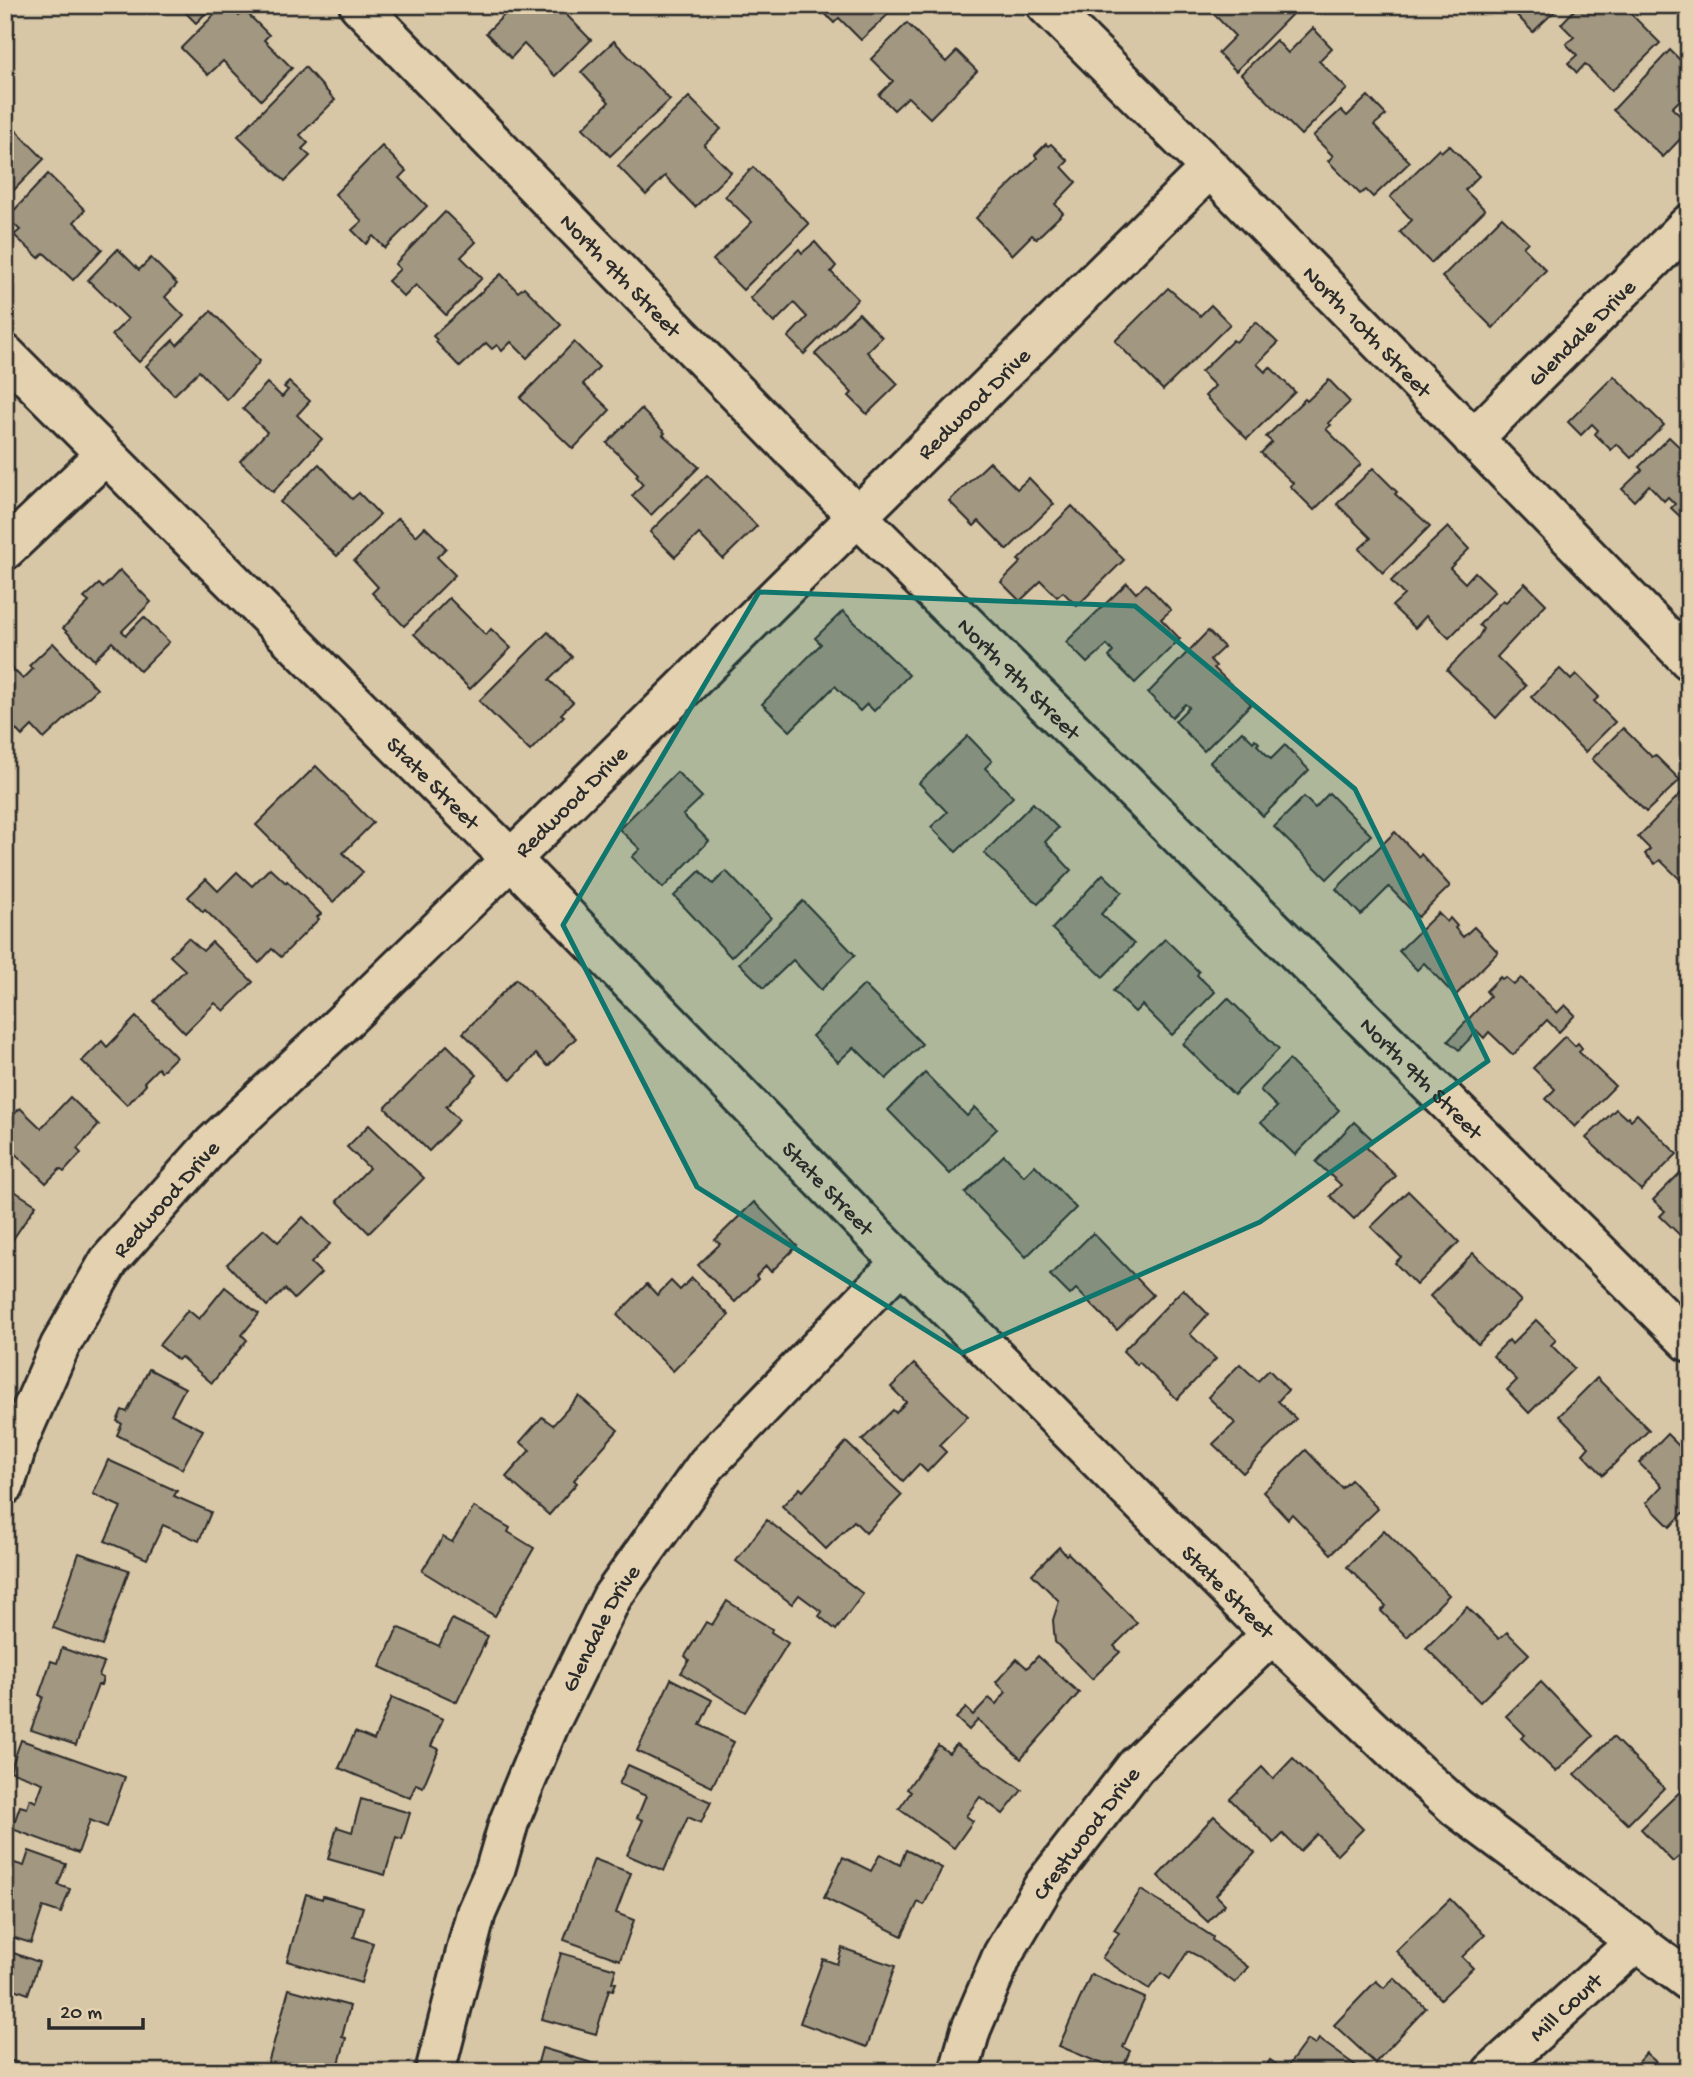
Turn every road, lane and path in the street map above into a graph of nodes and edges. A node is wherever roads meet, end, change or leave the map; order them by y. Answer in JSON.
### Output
{"nodes":[{"id":1,"x":359,"y":5,"type":"edge"},
{"id":2,"x":1046,"y":5,"type":"edge"},
{"id":3,"x":1210,"y":168,"type":"junction"},
{"id":4,"x":1689,"y":224,"type":"edge"},
{"id":5,"x":5,"y":354,"type":"edge"},
{"id":6,"x":1474,"y":439,"type":"junction"},
{"id":7,"x":105,"y":455,"type":"junction"},
{"id":8,"x":858,"y":517,"type":"junction"},
{"id":9,"x":5,"y":550,"type":"edge"},
{"id":10,"x":1689,"y":660,"type":"edge"},
{"id":11,"x":511,"y":859,"type":"junction"},
{"id":12,"x":901,"y":1262,"type":"junction"},
{"id":13,"x":1689,"y":1342,"type":"edge"},
{"id":14,"x":5,"y":1485,"type":"edge"},
{"id":15,"x":1272,"y":1634,"type":"junction"},
{"id":16,"x":1637,"y":1941,"type":"junction"},
{"id":17,"x":1689,"y":1981,"type":"edge"},
{"id":18,"x":435,"y":2072,"type":"edge"},
{"id":19,"x":959,"y":2072,"type":"edge"},
{"id":20,"x":1492,"y":2072,"type":"edge"}],
"edges":[{"from":1,"to":8,"type":"street","name":"North 9th Street"},
{"from":2,"to":3,"type":"street","name":"North 10th Street"},
{"from":3,"to":6,"type":"street","name":"North 10th Street"},
{"from":3,"to":8,"type":"street","name":"Redwood Drive"},
{"from":4,"to":6,"type":"street","name":"Glendale Drive"},
{"from":5,"to":7,"type":"street","name":"State Street"},
{"from":6,"to":10,"type":"street","name":"North 10th Street"},
{"from":7,"to":9,"type":"street"},
{"from":7,"to":11,"type":"street","name":"State Street"},
{"from":8,"to":11,"type":"street","name":"Redwood Drive"},
{"from":8,"to":13,"type":"street","name":"North 9th Street"},
{"from":11,"to":12,"type":"street","name":"State Street"},
{"from":11,"to":14,"type":"street","name":"Redwood Drive"},
{"from":12,"to":15,"type":"street","name":"State Street"},
{"from":12,"to":18,"type":"street","name":"Glendale Drive"},
{"from":15,"to":16,"type":"street","name":"State Street"},
{"from":15,"to":19,"type":"street","name":"Crestwood Drive"},
{"from":16,"to":17,"type":"street","name":"State Street"},
{"from":16,"to":20,"type":"street","name":"Mill Court"}]}
